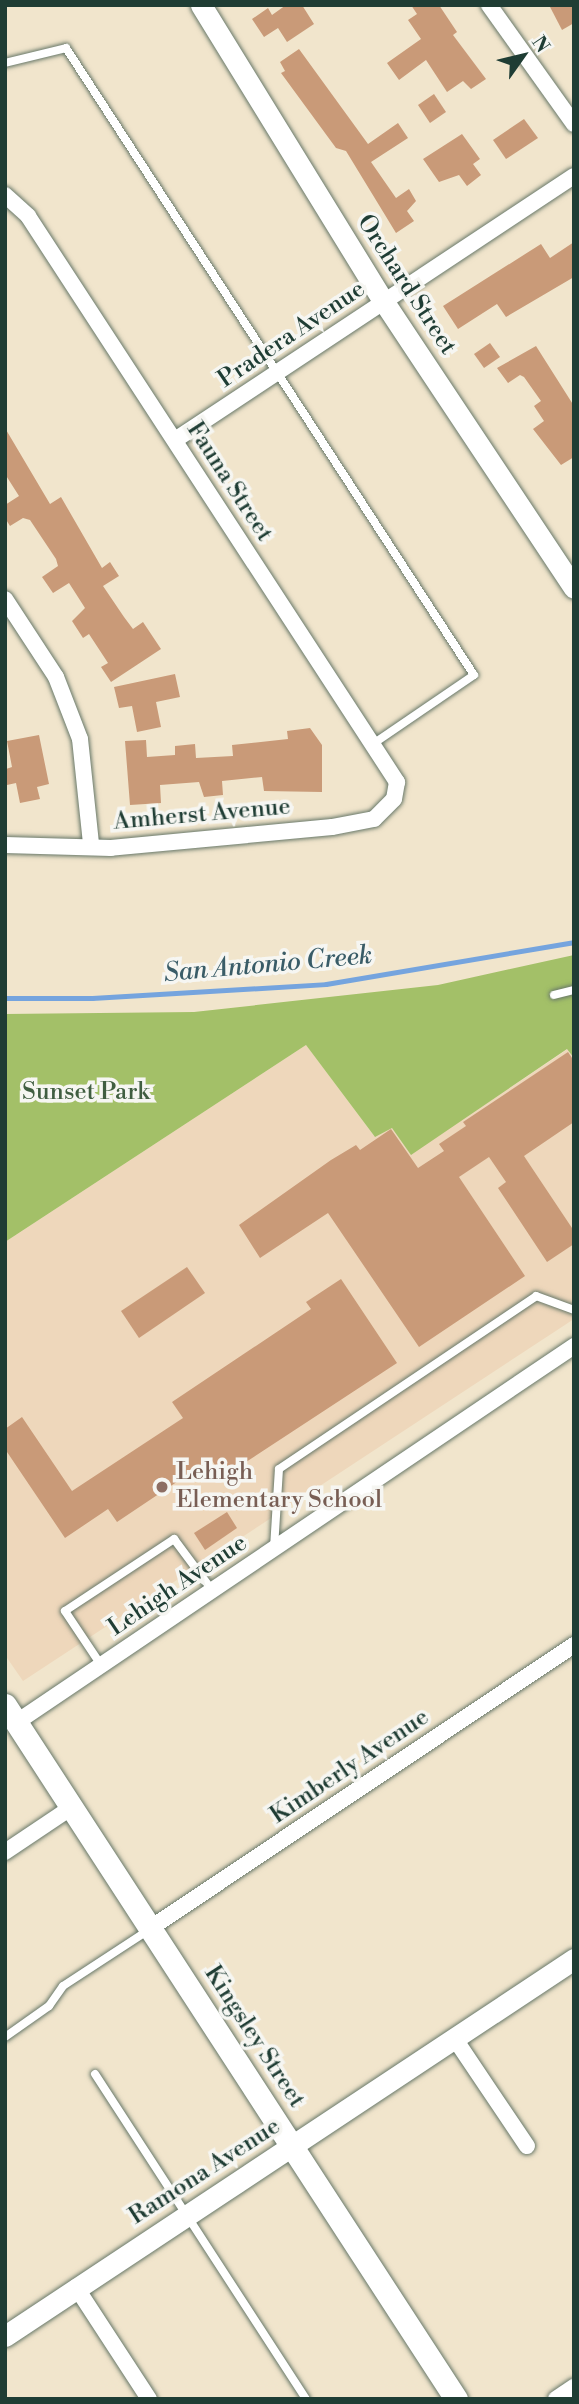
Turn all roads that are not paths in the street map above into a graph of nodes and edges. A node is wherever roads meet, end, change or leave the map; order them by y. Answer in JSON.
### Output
{"nodes":[{"id":1,"x":201,"y":5,"type":"edge"},
{"id":2,"x":489,"y":5,"type":"edge"},
{"id":3,"x":5,"y":63,"type":"edge"},
{"id":4,"x":574,"y":124,"type":"edge"},
{"id":5,"x":574,"y":176,"type":"edge"},
{"id":6,"x":7,"y":195,"type":"edge"},
{"id":7,"x":384,"y":302,"type":"junction"},
{"id":8,"x":276,"y":373,"type":"junction"},
{"id":9,"x":175,"y":440,"type":"junction"},
{"id":10,"x":574,"y":588,"type":"edge"},
{"id":11,"x":5,"y":599,"type":"edge"},
{"id":12,"x":373,"y":744,"type":"junction"},
{"id":13,"x":394,"y":799,"type":"joint"},
{"id":14,"x":91,"y":844,"type":"junction"},
{"id":15,"x":5,"y":845,"type":"edge"},
{"id":16,"x":574,"y":990,"type":"edge"},
{"id":17,"x":554,"y":995,"type":"dead end"},
{"id":18,"x":574,"y":1310,"type":"edge"},
{"id":19,"x":574,"y":1346,"type":"edge"},
{"id":20,"x":274,"y":1548,"type":"junction"},
{"id":21,"x":212,"y":1590,"type":"junction"},
{"id":22,"x":574,"y":1645,"type":"edge"},
{"id":23,"x":101,"y":1665,"type":"junction"},
{"id":24,"x":11,"y":1713,"type":"edge"},
{"id":25,"x":72,"y":1807,"type":"junction"},
{"id":26,"x":5,"y":1852,"type":"edge"},
{"id":27,"x":152,"y":1927,"type":"junction"},
{"id":28,"x":574,"y":1959,"type":"edge"},
{"id":29,"x":5,"y":2037,"type":"edge"},
{"id":30,"x":455,"y":2039,"type":"junction"},
{"id":31,"x":95,"y":2074,"type":"dead end"},
{"id":32,"x":293,"y":2145,"type":"junction"},
{"id":33,"x":527,"y":2146,"type":"dead end"},
{"id":34,"x":186,"y":2216,"type":"junction"},
{"id":35,"x":76,"y":2287,"type":"junction"},
{"id":36,"x":5,"y":2336,"type":"edge"},
{"id":37,"x":574,"y":2387,"type":"edge"},
{"id":38,"x":149,"y":2399,"type":"edge"},
{"id":39,"x":306,"y":2399,"type":"edge"},
{"id":40,"x":456,"y":2399,"type":"edge"},
{"id":41,"x":556,"y":2399,"type":"edge"}],
"edges":[{"from":1,"to":7,"type":"street","name":"Orchard Street"},
{"from":2,"to":4,"type":"street"},
{"from":3,"to":8,"type":"lane"},
{"from":5,"to":7,"type":"street","name":"Pradera Avenue"},
{"from":6,"to":9,"type":"street","name":"Fauna Street"},
{"from":7,"to":8,"type":"street","name":"Pradera Avenue"},
{"from":7,"to":10,"type":"street","name":"Orchard Street"},
{"from":8,"to":9,"type":"street","name":"Pradera Avenue"},
{"from":8,"to":12,"type":"lane"},
{"from":9,"to":12,"type":"street","name":"Fauna Street"},
{"from":11,"to":14,"type":"street"},
{"from":12,"to":13,"type":"street","name":"Fauna Street"},
{"from":13,"to":14,"type":"street","name":"Amherst Avenue"},
{"from":14,"to":15,"type":"street","name":"Amherst Avenue"},
{"from":16,"to":17,"type":"lane"},
{"from":18,"to":20,"type":"lane"},
{"from":19,"to":20,"type":"street","name":"Lehigh Avenue"},
{"from":20,"to":21,"type":"street","name":"Lehigh Avenue"},
{"from":21,"to":23,"type":"street","name":"Lehigh Avenue"},
{"from":21,"to":23,"type":"lane"},
{"from":22,"to":27,"type":"street","name":"Kimberly Avenue"},
{"from":23,"to":24,"type":"street","name":"Lehigh Avenue"},
{"from":24,"to":25,"type":"main road","name":"Kingsley Street"},
{"from":25,"to":26,"type":"street"},
{"from":25,"to":27,"type":"main road","name":"Kingsley Street"},
{"from":27,"to":29,"type":"lane"},
{"from":27,"to":32,"type":"main road","name":"Kingsley Street"},
{"from":28,"to":30,"type":"street","name":"Ramona Avenue"},
{"from":30,"to":32,"type":"street","name":"Ramona Avenue"},
{"from":30,"to":33,"type":"street"},
{"from":31,"to":34,"type":"lane"},
{"from":32,"to":34,"type":"street","name":"Ramona Avenue"},
{"from":32,"to":40,"type":"main road","name":"Kingsley Street"},
{"from":34,"to":35,"type":"street","name":"Ramona Avenue"},
{"from":34,"to":39,"type":"lane"},
{"from":35,"to":36,"type":"street","name":"Ramona Avenue"},
{"from":35,"to":38,"type":"street"},
{"from":37,"to":41,"type":"street"}]}
